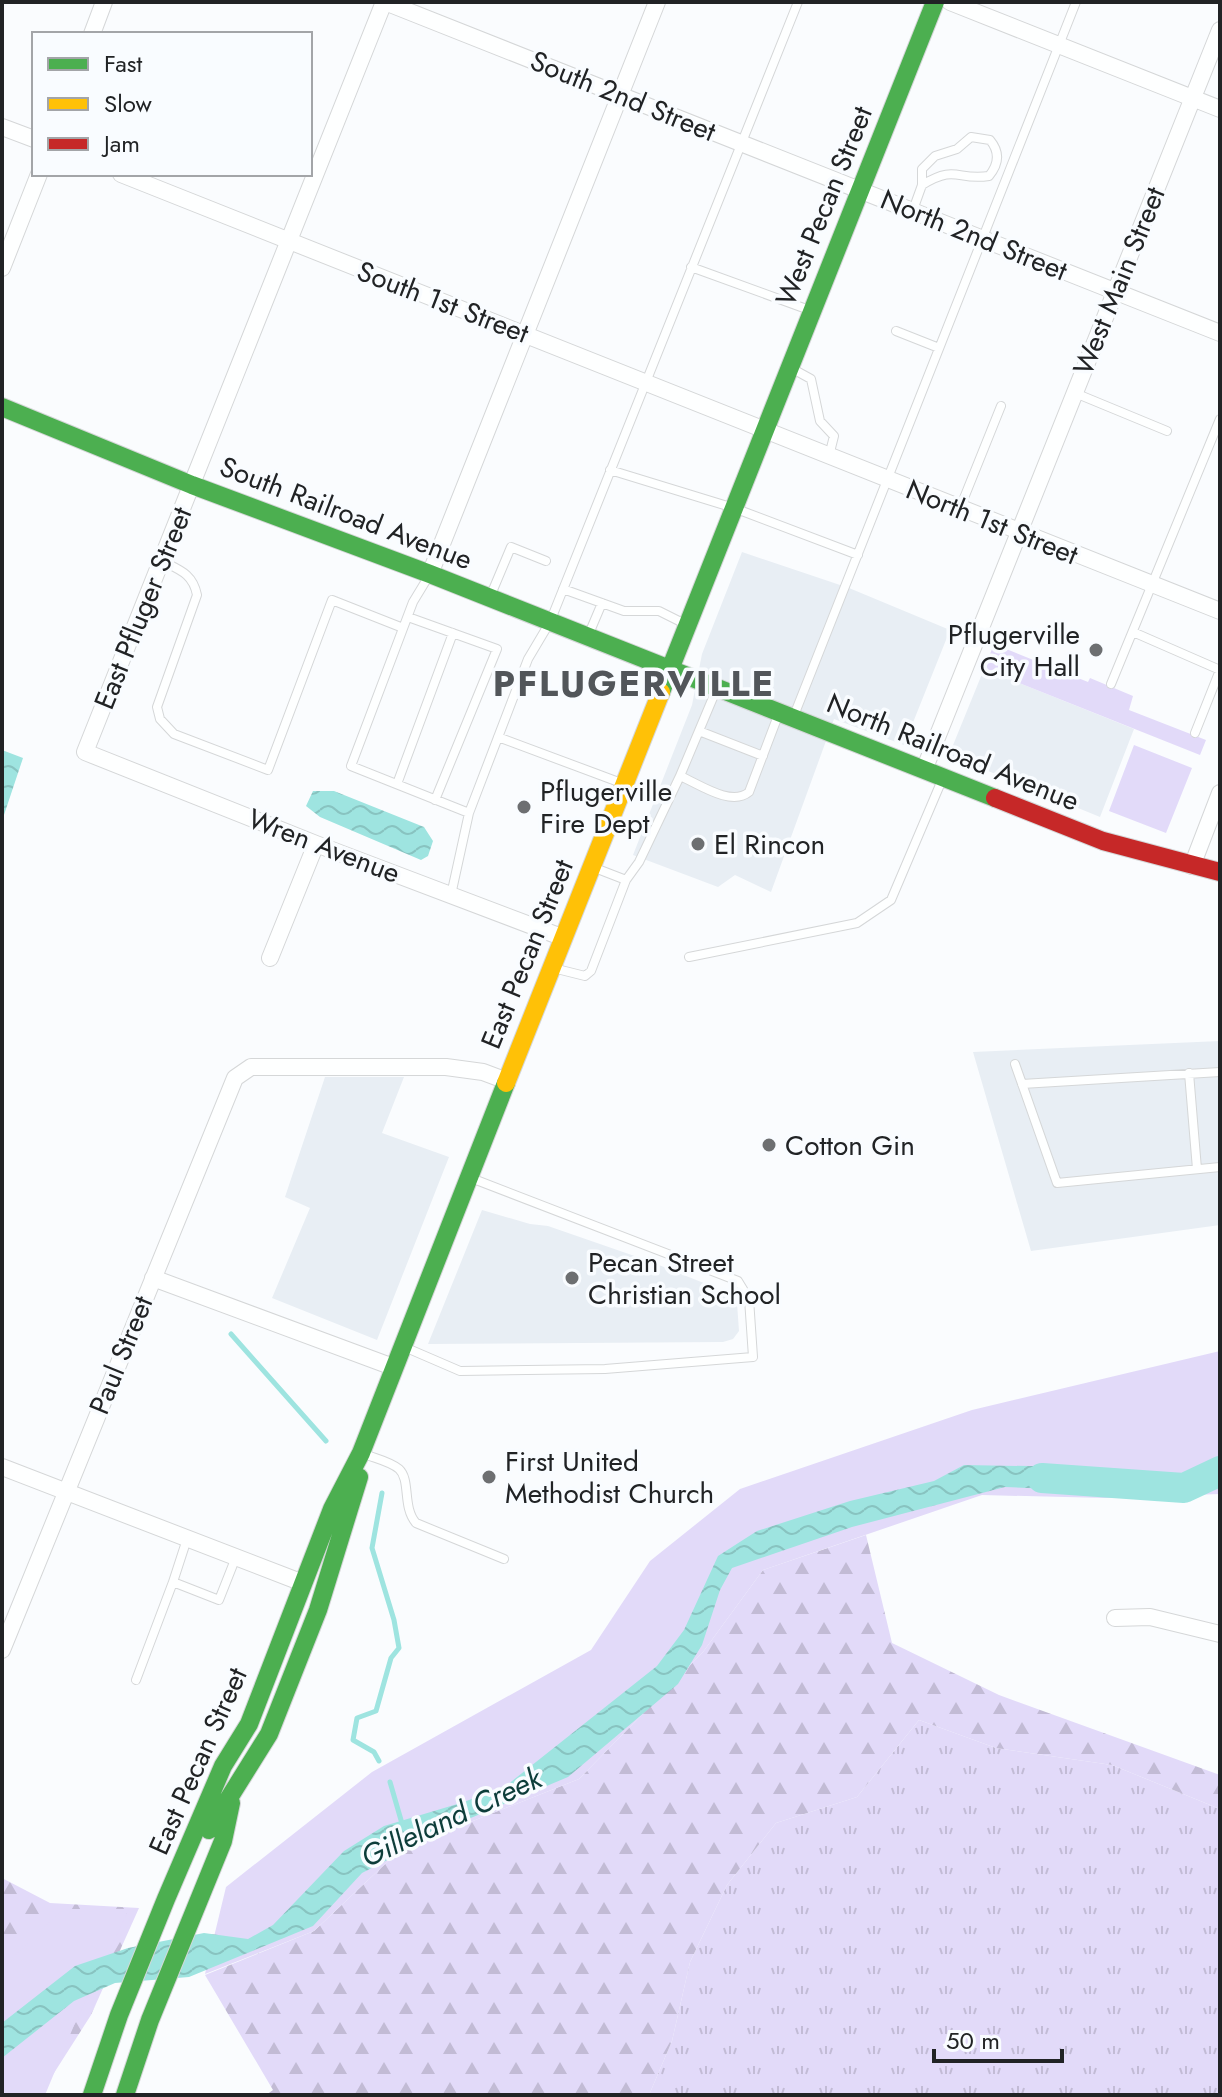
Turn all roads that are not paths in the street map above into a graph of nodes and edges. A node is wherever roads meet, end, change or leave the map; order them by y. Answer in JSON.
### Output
{"nodes":[{"id":1,"x":104,"y":2,"type":"edge"},
{"id":2,"x":384,"y":2,"type":"edge"},
{"id":3,"x":657,"y":2,"type":"edge"},
{"id":4,"x":798,"y":2,"type":"edge"},
{"id":5,"x":935,"y":2,"type":"edge"},
{"id":6,"x":950,"y":2,"type":"edge"},
{"id":7,"x":1076,"y":2,"type":"edge"},
{"id":8,"x":1220,"y":30,"type":"edge"},
{"id":9,"x":93,"y":32,"type":"edge"},
{"id":10,"x":1059,"y":46,"type":"junction"},
{"id":11,"x":621,"y":94,"type":"junction"},
{"id":12,"x":1193,"y":99,"type":"junction"},
{"id":13,"x":1220,"y":109,"type":"edge"},
{"id":14,"x":2,"y":127,"type":"edge"},
{"id":15,"x":32,"y":138,"type":"edge"},
{"id":16,"x":741,"y":143,"type":"junction"},
{"id":17,"x":38,"y":176,"type":"edge"},
{"id":18,"x":126,"y":176,"type":"edge"},
{"id":19,"x":922,"y":185,"type":"junction"},
{"id":20,"x":861,"y":189,"type":"junction"},
{"id":21,"x":913,"y":210,"type":"junction"},
{"id":22,"x":983,"y":239,"type":"junction"},
{"id":23,"x":290,"y":242,"type":"junction"},
{"id":24,"x":691,"y":267,"type":"junction"},
{"id":25,"x":2,"y":268,"type":"edge"},
{"id":26,"x":1115,"y":292,"type":"junction"},
{"id":27,"x":813,"y":311,"type":"junction"},
{"id":28,"x":896,"y":331,"type":"dead end"},
{"id":29,"x":526,"y":333,"type":"junction"},
{"id":30,"x":1220,"y":333,"type":"edge"},
{"id":31,"x":939,"y":348,"type":"junction"},
{"id":32,"x":790,"y":367,"type":"junction"},
{"id":33,"x":645,"y":383,"type":"junction"},
{"id":34,"x":1075,"y":392,"type":"junction"},
{"id":35,"x":1001,"y":406,"type":"dead end"},
{"id":36,"x":2,"y":407,"type":"edge"},
{"id":37,"x":1220,"y":419,"type":"edge"},
{"id":38,"x":765,"y":431,"type":"junction"},
{"id":39,"x":1167,"y":431,"type":"dead end"},
{"id":40,"x":828,"y":456,"type":"junction"},
{"id":41,"x":610,"y":470,"type":"junction"},
{"id":42,"x":887,"y":480,"type":"junction"},
{"id":43,"x":192,"y":485,"type":"junction"},
{"id":44,"x":734,"y":508,"type":"junction"},
{"id":45,"x":960,"y":509,"type":"junction"},
{"id":46,"x":1018,"y":533,"type":"junction"},
{"id":47,"x":858,"y":555,"type":"junction"},
{"id":48,"x":162,"y":561,"type":"junction"},
{"id":49,"x":546,"y":561,"type":"dead end"},
{"id":50,"x":430,"y":574,"type":"junction"},
{"id":51,"x":1153,"y":585,"type":"junction"},
{"id":52,"x":563,"y":589,"type":"junction"},
{"id":53,"x":490,"y":597,"type":"junction"},
{"id":54,"x":602,"y":603,"type":"junction"},
{"id":55,"x":1220,"y":611,"type":"edge"},
{"id":56,"x":408,"y":617,"type":"junction"},
{"id":57,"x":550,"y":622,"type":"junction"},
{"id":58,"x":688,"y":625,"type":"junction"},
{"id":59,"x":403,"y":628,"type":"junction"},
{"id":60,"x":1133,"y":632,"type":"junction"},
{"id":61,"x":453,"y":633,"type":"junction"},
{"id":62,"x":588,"y":636,"type":"junction"},
{"id":63,"x":671,"y":669,"type":"junction"},
{"id":64,"x":1220,"y":670,"type":"edge"},
{"id":65,"x":1111,"y":684,"type":"dead end"},
{"id":66,"x":717,"y":687,"type":"junction"},
{"id":67,"x":786,"y":716,"type":"junction"},
{"id":68,"x":699,"y":731,"type":"junction"},
{"id":69,"x":1195,"y":733,"type":"dead end"},
{"id":70,"x":498,"y":737,"type":"junction"},
{"id":71,"x":85,"y":752,"type":"joint"},
{"id":72,"x":763,"y":756,"type":"junction"},
{"id":73,"x":924,"y":770,"type":"junction"},
{"id":74,"x":680,"y":776,"type":"junction"},
{"id":75,"x":944,"y":777,"type":"junction"},
{"id":76,"x":397,"y":784,"type":"junction"},
{"id":77,"x":624,"y":784,"type":"junction"},
{"id":78,"x":1220,"y":793,"type":"edge"},
{"id":79,"x":435,"y":800,"type":"junction"},
{"id":80,"x":469,"y":813,"type":"junction"},
{"id":81,"x":316,"y":844,"type":"junction"},
{"id":82,"x":1192,"y":866,"type":"junction"},
{"id":83,"x":592,"y":867,"type":"junction"},
{"id":84,"x":1220,"y":872,"type":"edge"},
{"id":85,"x":626,"y":880,"type":"junction"},
{"id":86,"x":451,"y":895,"type":"junction"},
{"id":87,"x":564,"y":938,"type":"junction"},
{"id":88,"x":689,"y":957,"type":"dead end"},
{"id":89,"x":270,"y":958,"type":"dead end"},
{"id":90,"x":552,"y":968,"type":"junction"},
{"id":91,"x":1015,"y":1064,"type":"dead end"},
{"id":92,"x":1220,"y":1072,"type":"edge"},
{"id":93,"x":1189,"y":1073,"type":"junction"},
{"id":94,"x":507,"y":1081,"type":"junction"},
{"id":95,"x":1022,"y":1084,"type":"junction"},
{"id":96,"x":1220,"y":1167,"type":"edge"},
{"id":97,"x":1197,"y":1169,"type":"junction"},
{"id":98,"x":469,"y":1177,"type":"junction"},
{"id":99,"x":153,"y":1278,"type":"junction"},
{"id":100,"x":402,"y":1346,"type":"junction"},
{"id":101,"x":393,"y":1367,"type":"junction"},
{"id":102,"x":361,"y":1453,"type":"junction"},
{"id":103,"x":2,"y":1467,"type":"edge"},
{"id":104,"x":65,"y":1491,"type":"junction"},
{"id":105,"x":187,"y":1539,"type":"junction"},
{"id":106,"x":236,"y":1557,"type":"junction"},
{"id":107,"x":504,"y":1559,"type":"dead end"},
{"id":108,"x":173,"y":1582,"type":"junction"},
{"id":109,"x":303,"y":1583,"type":"junction"},
{"id":110,"x":1115,"y":1618,"type":"dead end"},
{"id":111,"x":1220,"y":1634,"type":"edge"},
{"id":112,"x":2,"y":1650,"type":"edge"},
{"id":113,"x":136,"y":1680,"type":"dead end"},
{"id":114,"x":249,"y":1724,"type":"junction"},
{"id":115,"x":232,"y":1790,"type":"junction"},
{"id":116,"x":172,"y":1899,"type":"junction"},
{"id":117,"x":125,"y":2015,"type":"junction"},
{"id":118,"x":92,"y":2095,"type":"edge"},
{"id":119,"x":105,"y":2095,"type":"edge"},
{"id":120,"x":125,"y":2095,"type":"edge"}],
"edges":[{"from":1,"to":9,"type":"street"},
{"from":2,"to":11,"type":"street","name":"South 2nd Street"},
{"from":2,"to":23,"type":"street","name":"East Pfluger Street"},
{"from":3,"to":11,"type":"street"},
{"from":4,"to":16,"type":"lane"},
{"from":5,"to":20,"type":"main road","name":"West Pecan Street"},
{"from":6,"to":10,"type":"street"},
{"from":7,"to":10,"type":"lane"},
{"from":8,"to":12,"type":"street","name":"West Main Street"},
{"from":10,"to":12,"type":"street"},
{"from":10,"to":22,"type":"lane"},
{"from":11,"to":16,"type":"street","name":"South 2nd Street"},
{"from":11,"to":29,"type":"street"},
{"from":12,"to":13,"type":"street"},
{"from":12,"to":26,"type":"street","name":"West Main Street"},
{"from":14,"to":15,"type":"street"},
{"from":16,"to":20,"type":"street","name":"South 2nd Street"},
{"from":16,"to":24,"type":"lane"},
{"from":17,"to":25,"type":"street"},
{"from":18,"to":23,"type":"street","name":"South 1st Street"},
{"from":19,"to":19,"type":"lane"},
{"from":19,"to":21,"type":"lane"},
{"from":20,"to":21,"type":"street","name":"North 2nd Street"},
{"from":20,"to":27,"type":"main road","name":"West Pecan Street"},
{"from":21,"to":22,"type":"street","name":"North 2nd Street"},
{"from":22,"to":26,"type":"street","name":"North 2nd Street"},
{"from":22,"to":31,"type":"lane"},
{"from":23,"to":29,"type":"street","name":"South 1st Street"},
{"from":23,"to":43,"type":"street","name":"East Pfluger Street"},
{"from":24,"to":27,"type":"lane"},
{"from":24,"to":33,"type":"lane"},
{"from":26,"to":30,"type":"street","name":"North 2nd Street"},
{"from":26,"to":34,"type":"street","name":"West Main Street"},
{"from":27,"to":32,"type":"main road","name":"West Pecan Street"},
{"from":28,"to":31,"type":"lane"},
{"from":29,"to":33,"type":"street","name":"South 1st Street"},
{"from":29,"to":50,"type":"street"},
{"from":31,"to":42,"type":"lane"},
{"from":32,"to":38,"type":"main road","name":"West Pecan Street"},
{"from":32,"to":40,"type":"lane"},
{"from":33,"to":38,"type":"street","name":"South 1st Street"},
{"from":33,"to":41,"type":"lane"},
{"from":34,"to":39,"type":"lane"},
{"from":34,"to":46,"type":"street","name":"West Main Street"},
{"from":35,"to":45,"type":"lane"},
{"from":36,"to":43,"type":"main road","name":"South Railroad Avenue"},
{"from":37,"to":51,"type":"lane"},
{"from":38,"to":40,"type":"street","name":"North 1st Street"},
{"from":38,"to":44,"type":"main road","name":"East Pecan Street"},
{"from":40,"to":42,"type":"street","name":"North 1st Street"},
{"from":41,"to":44,"type":"lane"},
{"from":41,"to":52,"type":"lane"},
{"from":42,"to":45,"type":"street","name":"North 1st Street"},
{"from":42,"to":47,"type":"lane"},
{"from":43,"to":48,"type":"street","name":"East Pfluger Street"},
{"from":43,"to":50,"type":"main road","name":"South Railroad Avenue"},
{"from":44,"to":47,"type":"lane"},
{"from":44,"to":58,"type":"main road","name":"East Pecan Street"},
{"from":45,"to":46,"type":"street","name":"North 1st Street"},
{"from":46,"to":51,"type":"street","name":"North 1st Street"},
{"from":46,"to":73,"type":"street","name":"West Main Street"},
{"from":47,"to":67,"type":"lane"},
{"from":48,"to":59,"type":"lane"},
{"from":48,"to":71,"type":"street","name":"East Pfluger Street"},
{"from":49,"to":53,"type":"lane"},
{"from":50,"to":53,"type":"main road","name":"South Railroad Avenue"},
{"from":50,"to":56,"type":"lane"},
{"from":51,"to":55,"type":"street","name":"North 1st Street"},
{"from":51,"to":60,"type":"lane"},
{"from":52,"to":54,"type":"lane"},
{"from":52,"to":57,"type":"lane"},
{"from":53,"to":57,"type":"main road","name":"South Railroad Avenue"},
{"from":54,"to":58,"type":"lane"},
{"from":54,"to":62,"type":"lane"},
{"from":56,"to":59,"type":"lane"},
{"from":56,"to":61,"type":"lane"},
{"from":57,"to":62,"type":"main road","name":"South Railroad Avenue"},
{"from":57,"to":70,"type":"lane"},
{"from":58,"to":63,"type":"main road","name":"East Pecan Street"},
{"from":59,"to":76,"type":"lane"},
{"from":60,"to":64,"type":"lane"},
{"from":60,"to":65,"type":"lane"},
{"from":61,"to":76,"type":"lane"},
{"from":61,"to":79,"type":"lane"},
{"from":62,"to":63,"type":"main road","name":"South Railroad Avenue"},
{"from":63,"to":66,"type":"main road","name":"North Railroad Avenue"},
{"from":63,"to":77,"type":"main road","name":"East Pecan Street"},
{"from":64,"to":69,"type":"lane"},
{"from":66,"to":67,"type":"main road","name":"North Railroad Avenue"},
{"from":66,"to":68,"type":"lane"},
{"from":67,"to":72,"type":"lane"},
{"from":67,"to":73,"type":"main road","name":"North Railroad Avenue"},
{"from":68,"to":72,"type":"lane"},
{"from":68,"to":74,"type":"lane"},
{"from":70,"to":77,"type":"lane"},
{"from":70,"to":80,"type":"lane"},
{"from":71,"to":81,"type":"street","name":"Wren Avenue"},
{"from":72,"to":74,"type":"lane"},
{"from":73,"to":75,"type":"main road","name":"North Railroad Avenue"},
{"from":74,"to":85,"type":"lane"},
{"from":75,"to":82,"type":"main road","name":"North Railroad Avenue"},
{"from":75,"to":88,"type":"lane"},
{"from":76,"to":79,"type":"lane"},
{"from":77,"to":83,"type":"main road","name":"East Pecan Street"},
{"from":78,"to":82,"type":"street"},
{"from":79,"to":80,"type":"lane"},
{"from":80,"to":86,"type":"lane"},
{"from":81,"to":86,"type":"street","name":"Wren Avenue"},
{"from":81,"to":89,"type":"street"},
{"from":82,"to":84,"type":"main road","name":"North Railroad Avenue"},
{"from":83,"to":85,"type":"lane"},
{"from":83,"to":87,"type":"main road","name":"East Pecan Street"},
{"from":85,"to":90,"type":"lane"},
{"from":86,"to":87,"type":"street","name":"Wren Avenue"},
{"from":87,"to":90,"type":"main road","name":"East Pecan Street"},
{"from":90,"to":94,"type":"main road","name":"East Pecan Street"},
{"from":91,"to":95,"type":"lane"},
{"from":92,"to":93,"type":"lane"},
{"from":93,"to":95,"type":"lane"},
{"from":93,"to":97,"type":"lane"},
{"from":94,"to":98,"type":"main road","name":"East Pecan Street"},
{"from":94,"to":99,"type":"street","name":"Paul Street"},
{"from":95,"to":97,"type":"lane"},
{"from":96,"to":97,"type":"lane"},
{"from":98,"to":100,"type":"main road","name":"East Pecan Street"},
{"from":98,"to":100,"type":"lane"},
{"from":99,"to":101,"type":"street"},
{"from":99,"to":104,"type":"street","name":"Paul Street"},
{"from":100,"to":101,"type":"main road","name":"East Pecan Street"},
{"from":101,"to":102,"type":"main road","name":"East Pecan Street"},
{"from":102,"to":107,"type":"lane"},
{"from":102,"to":109,"type":"main road","name":"East Pecan Street"},
{"from":102,"to":115,"type":"main road","name":"East Pecan Street"},
{"from":103,"to":104,"type":"street"},
{"from":104,"to":105,"type":"street"},
{"from":104,"to":112,"type":"street","name":"Paul Street"},
{"from":105,"to":106,"type":"street"},
{"from":105,"to":108,"type":"lane"},
{"from":106,"to":108,"type":"lane"},
{"from":106,"to":109,"type":"street"},
{"from":108,"to":113,"type":"lane"},
{"from":109,"to":114,"type":"main road","name":"East Pecan Street"},
{"from":110,"to":111,"type":"street"},
{"from":114,"to":115,"type":"main road"},
{"from":114,"to":116,"type":"main road","name":"East Pecan Street"},
{"from":115,"to":116,"type":"main road","name":"East Pecan Street"},
{"from":115,"to":120,"type":"main road"},
{"from":116,"to":117,"type":"main road","name":"East Pecan Street"},
{"from":117,"to":118,"type":"main road","name":"East Pecan Street"},
{"from":117,"to":119,"type":"main road","name":"East Pecan Street"}]}
